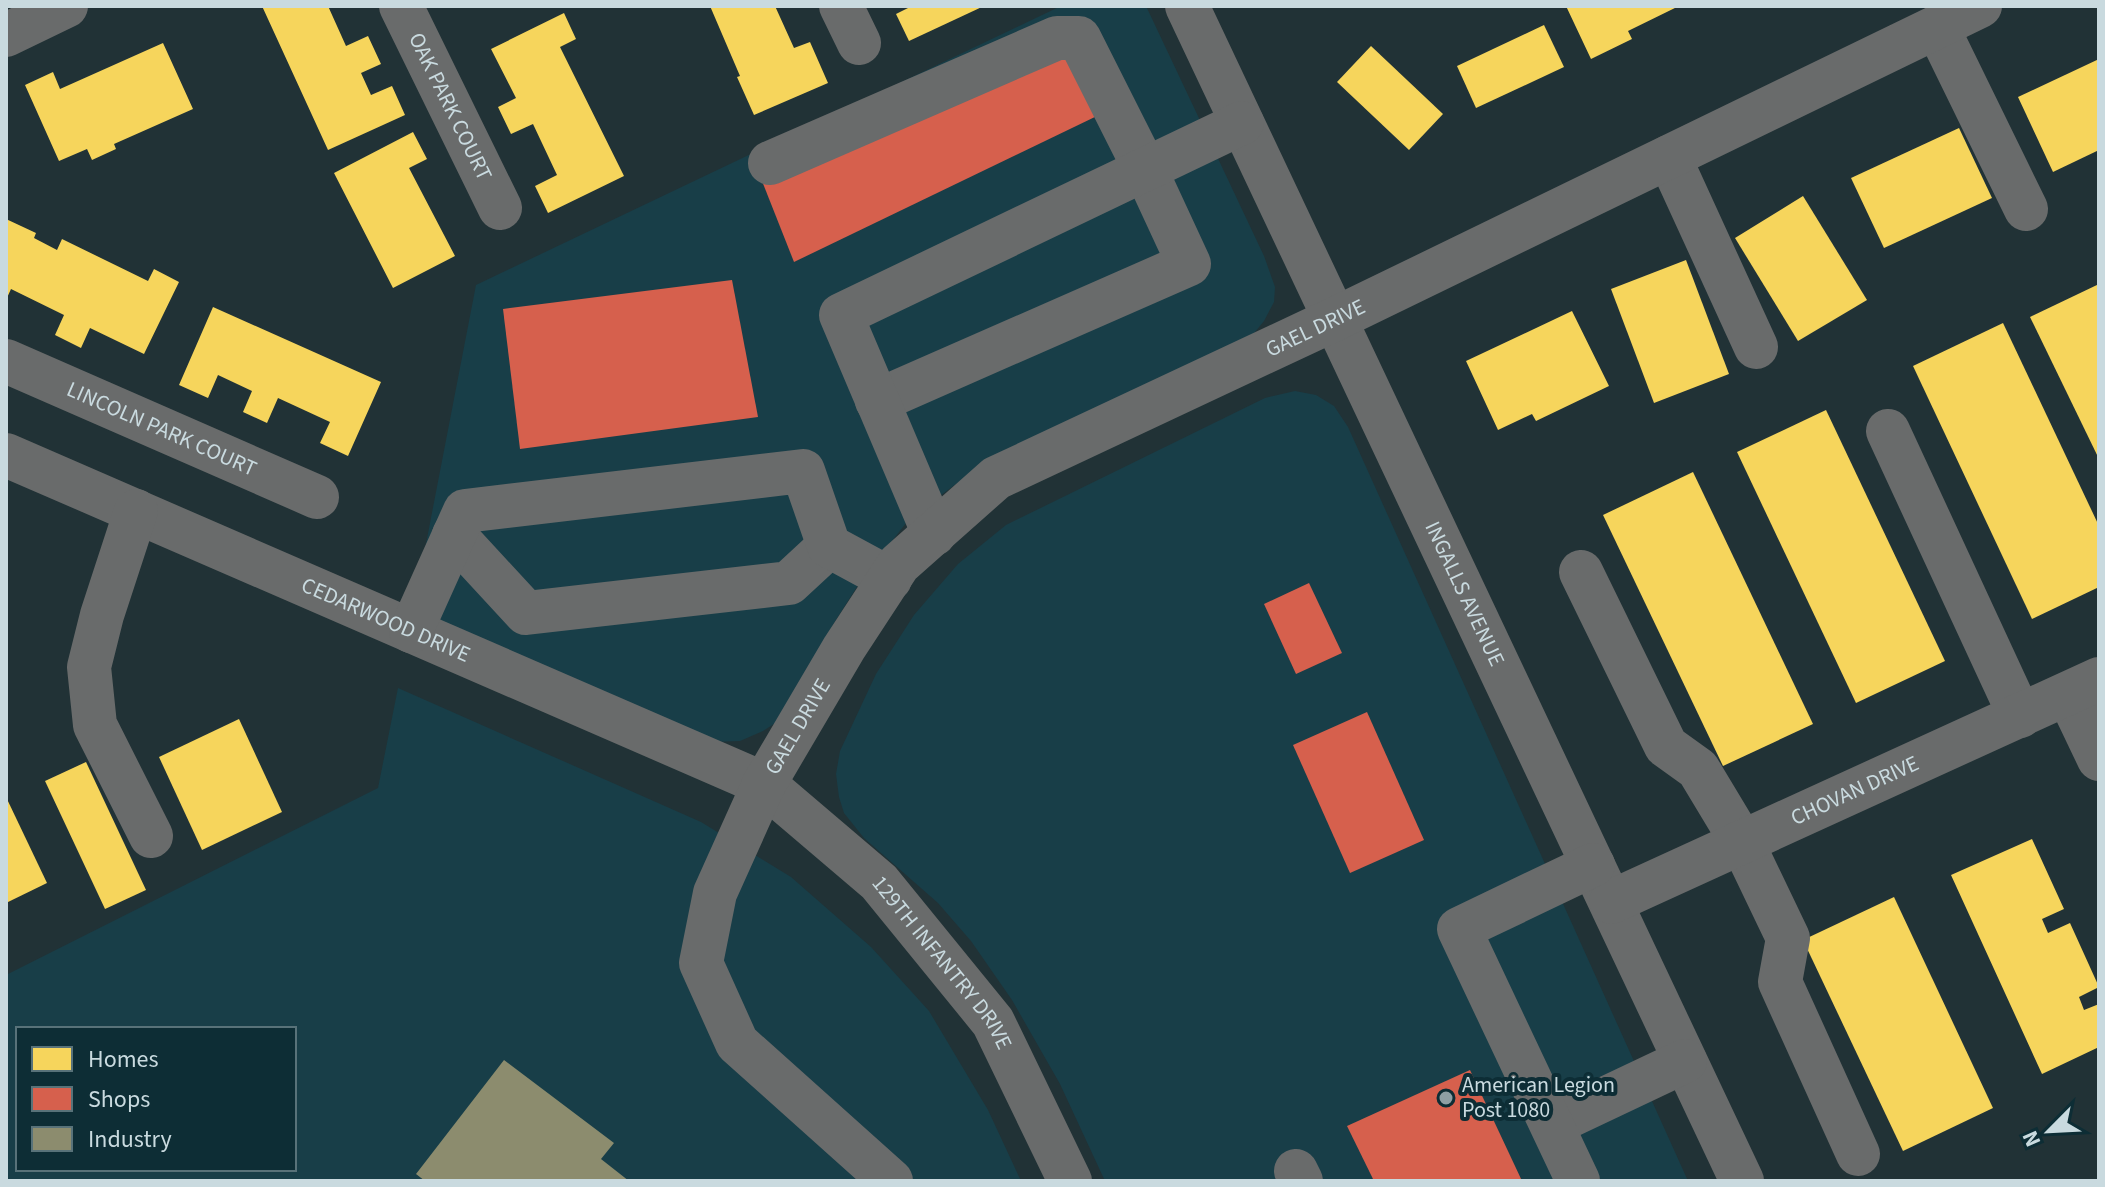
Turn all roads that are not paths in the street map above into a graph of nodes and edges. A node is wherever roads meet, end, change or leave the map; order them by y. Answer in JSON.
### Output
{"nodes":[{"id":1,"x":66,"y":6,"type":"edge"},
{"id":2,"x":401,"y":6,"type":"edge"},
{"id":3,"x":1187,"y":6,"type":"edge"},
{"id":4,"x":1980,"y":6,"type":"edge"},
{"id":5,"x":15,"y":22,"type":"edge"},
{"id":6,"x":1937,"y":27,"type":"junction"},
{"id":7,"x":1242,"y":123,"type":"junction"},
{"id":8,"x":1669,"y":157,"type":"junction"},
{"id":9,"x":770,"y":163,"type":"dead end"},
{"id":10,"x":1145,"y":169,"type":"junction"},
{"id":11,"x":500,"y":208,"type":"dead end"},
{"id":12,"x":2026,"y":209,"type":"dead end"},
{"id":13,"x":1335,"y":319,"type":"junction"},
{"id":14,"x":1756,"y":347,"type":"dead end"},
{"id":15,"x":6,"y":361,"type":"edge"},
{"id":16,"x":877,"y":401,"type":"junction"},
{"id":17,"x":1888,"y":431,"type":"dead end"},
{"id":18,"x":6,"y":455,"type":"edge"},
{"id":19,"x":317,"y":497,"type":"dead end"},
{"id":20,"x":136,"y":511,"type":"junction"},
{"id":21,"x":934,"y":534,"type":"junction"},
{"id":22,"x":454,"y":535,"type":"junction"},
{"id":23,"x":829,"y":546,"type":"junction"},
{"id":24,"x":1581,"y":572,"type":"dead end"},
{"id":25,"x":890,"y":579,"type":"junction"},
{"id":26,"x":411,"y":631,"type":"junction"},
{"id":27,"x":2084,"y":687,"type":"edge"},
{"id":28,"x":2020,"y":716,"type":"junction"},
{"id":29,"x":2099,"y":759,"type":"edge"},
{"id":30,"x":764,"y":784,"type":"junction"},
{"id":31,"x":151,"y":836,"type":"dead end"},
{"id":32,"x":1742,"y":842,"type":"junction"},
{"id":33,"x":1602,"y":883,"type":"junction"},
{"id":34,"x":1685,"y":1061,"type":"junction"},
{"id":35,"x":1552,"y":1124,"type":"junction"},
{"id":36,"x":1858,"y":1154,"type":"dead end"},
{"id":37,"x":891,"y":1181,"type":"edge"},
{"id":38,"x":1070,"y":1181,"type":"edge"},
{"id":39,"x":1578,"y":1181,"type":"edge"},
{"id":40,"x":1742,"y":1181,"type":"edge"}],
"edges":[{"from":1,"to":5,"type":"street"},
{"from":2,"to":11,"type":"street","name":"OAK PARK COURT"},
{"from":3,"to":7,"type":"street","name":"INGALLS AVENUE"},
{"from":4,"to":6,"type":"street","name":"GAEL DRIVE"},
{"from":6,"to":8,"type":"street","name":"GAEL DRIVE"},
{"from":6,"to":12,"type":"street"},
{"from":7,"to":10,"type":"street"},
{"from":7,"to":13,"type":"street","name":"INGALLS AVENUE"},
{"from":8,"to":13,"type":"street","name":"GAEL DRIVE"},
{"from":8,"to":14,"type":"street"},
{"from":9,"to":10,"type":"street"},
{"from":10,"to":16,"type":"street"},
{"from":10,"to":16,"type":"street"},
{"from":13,"to":21,"type":"street","name":"GAEL DRIVE"},
{"from":13,"to":33,"type":"street","name":"INGALLS AVENUE"},
{"from":15,"to":19,"type":"street","name":"LINCOLN PARK COURT"},
{"from":16,"to":21,"type":"street"},
{"from":17,"to":28,"type":"street"},
{"from":18,"to":20,"type":"street","name":"CEDARWOOD DRIVE"},
{"from":20,"to":26,"type":"street","name":"CEDARWOOD DRIVE"},
{"from":20,"to":31,"type":"street"},
{"from":21,"to":25,"type":"street","name":"GAEL DRIVE"},
{"from":22,"to":23,"type":"street"},
{"from":22,"to":23,"type":"street"},
{"from":22,"to":26,"type":"street"},
{"from":23,"to":25,"type":"street"},
{"from":24,"to":32,"type":"street"},
{"from":25,"to":30,"type":"street","name":"GAEL DRIVE"},
{"from":26,"to":30,"type":"street","name":"CEDARWOOD DRIVE"},
{"from":27,"to":28,"type":"street","name":"CHOVAN DRIVE"},
{"from":27,"to":29,"type":"street"},
{"from":28,"to":32,"type":"street","name":"CHOVAN DRIVE"},
{"from":30,"to":37,"type":"street","name":"GAEL DRIVE"},
{"from":30,"to":38,"type":"street","name":"129TH INFANTRY DRIVE"},
{"from":32,"to":33,"type":"street","name":"CHOVAN DRIVE"},
{"from":32,"to":36,"type":"street"},
{"from":33,"to":34,"type":"street","name":"INGALLS AVENUE"},
{"from":33,"to":35,"type":"street","name":"CHOVAN DRIVE"},
{"from":34,"to":35,"type":"street"},
{"from":34,"to":40,"type":"street","name":"INGALLS AVENUE"},
{"from":35,"to":39,"type":"street"}]}
